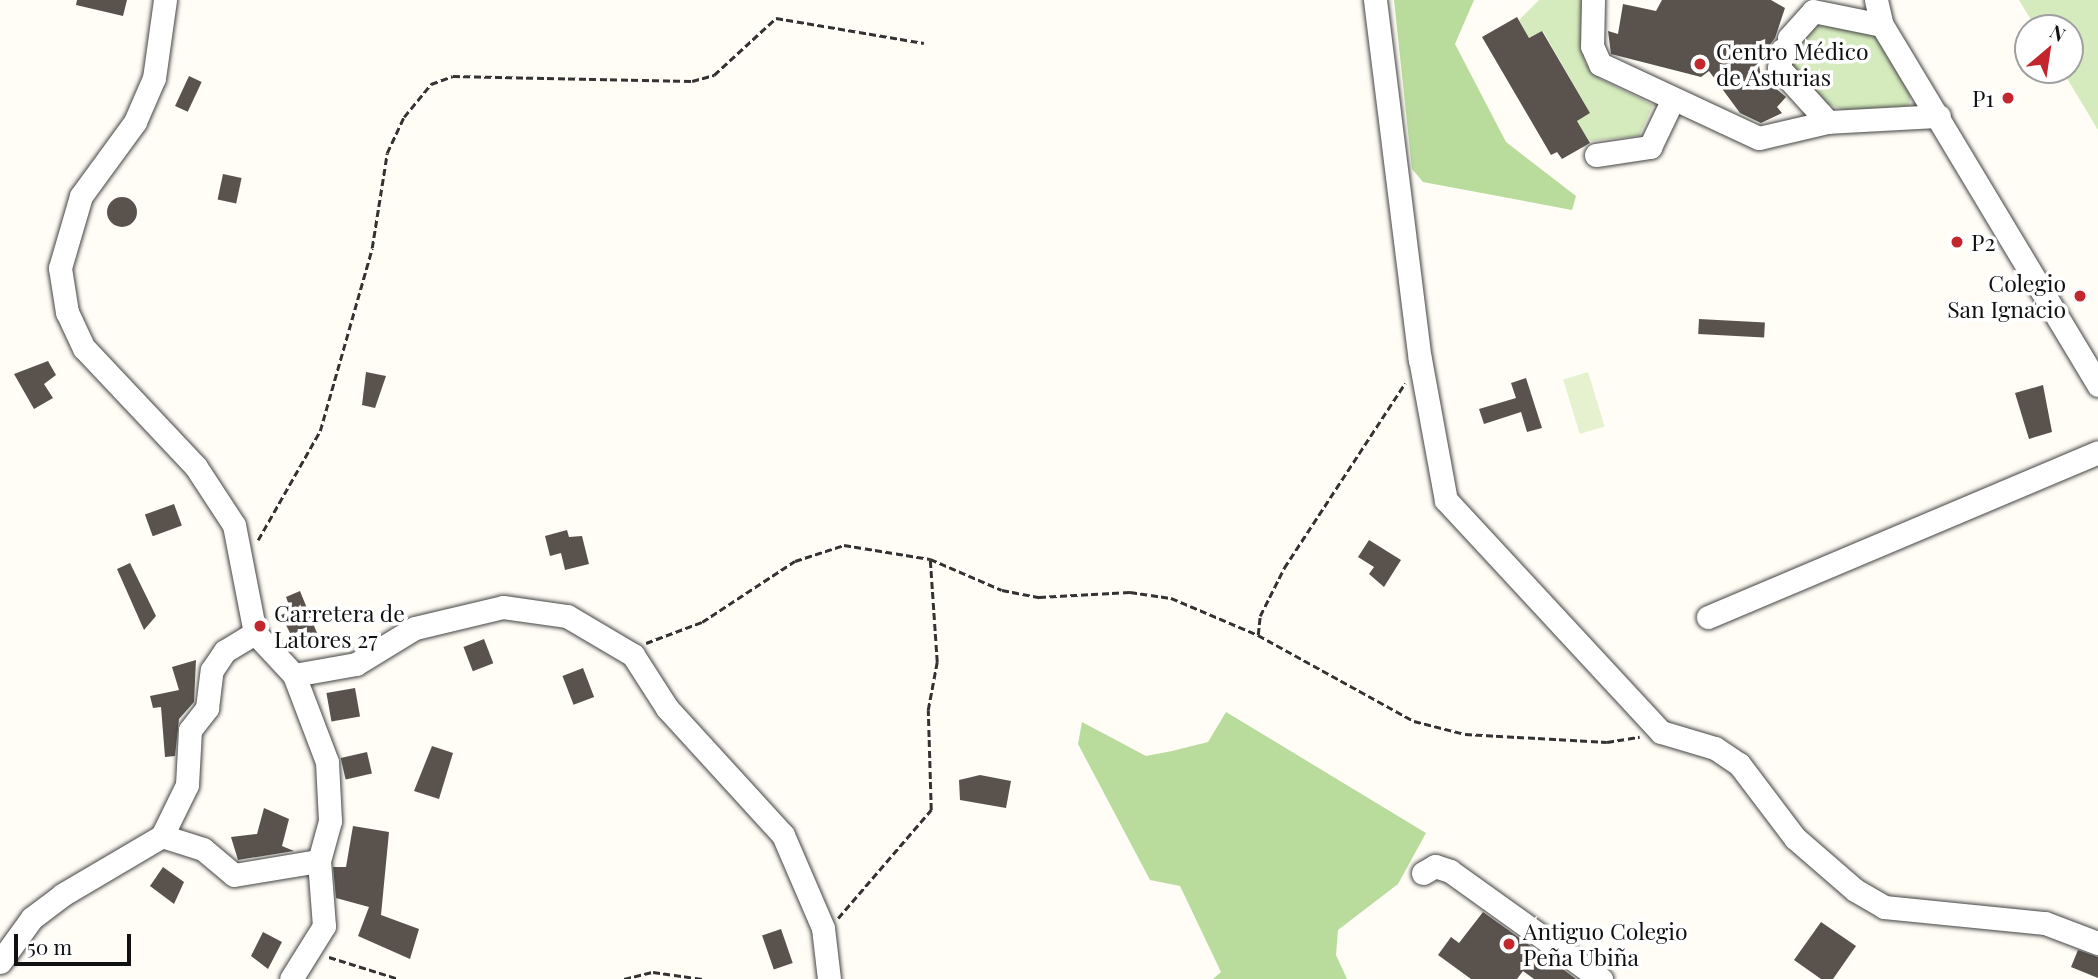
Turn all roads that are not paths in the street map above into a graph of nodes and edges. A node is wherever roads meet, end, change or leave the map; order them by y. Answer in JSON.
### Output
{"nodes":[{"id":1,"x":164,"y":0,"type":"edge"},
{"id":2,"x":1375,"y":0,"type":"edge"},
{"id":3,"x":1593,"y":0,"type":"edge"},
{"id":4,"x":1876,"y":0,"type":"edge"},
{"id":5,"x":1882,"y":24,"type":"junction"},
{"id":6,"x":1672,"y":101,"type":"junction"},
{"id":7,"x":1939,"y":116,"type":"junction"},
{"id":8,"x":1828,"y":122,"type":"junction"},
{"id":9,"x":1596,"y":155,"type":"dead end"},
{"id":10,"x":2098,"y":385,"type":"edge"},
{"id":11,"x":2098,"y":453,"type":"edge"},
{"id":12,"x":1708,"y":617,"type":"dead end"},
{"id":13,"x":255,"y":632,"type":"junction"},
{"id":14,"x":294,"y":675,"type":"junction"},
{"id":15,"x":162,"y":836,"type":"junction"},
{"id":16,"x":319,"y":861,"type":"junction"},
{"id":17,"x":1423,"y":873,"type":"dead end"},
{"id":18,"x":2098,"y":943,"type":"edge"},
{"id":19,"x":0,"y":962,"type":"edge"},
{"id":20,"x":291,"y":979,"type":"edge"},
{"id":21,"x":829,"y":979,"type":"edge"},
{"id":22,"x":1601,"y":979,"type":"edge"}],
"edges":[{"from":1,"to":13,"type":"street"},
{"from":2,"to":18,"type":"street"},
{"from":3,"to":6,"type":"street"},
{"from":4,"to":5,"type":"street"},
{"from":5,"to":7,"type":"street"},
{"from":5,"to":8,"type":"street"},
{"from":6,"to":8,"type":"street"},
{"from":6,"to":9,"type":"street"},
{"from":7,"to":8,"type":"street"},
{"from":7,"to":10,"type":"street"},
{"from":11,"to":12,"type":"street"},
{"from":13,"to":14,"type":"street"},
{"from":13,"to":15,"type":"street"},
{"from":14,"to":16,"type":"street"},
{"from":14,"to":21,"type":"street"},
{"from":15,"to":16,"type":"street"},
{"from":15,"to":19,"type":"street"},
{"from":16,"to":20,"type":"street"},
{"from":17,"to":22,"type":"street"}]}
